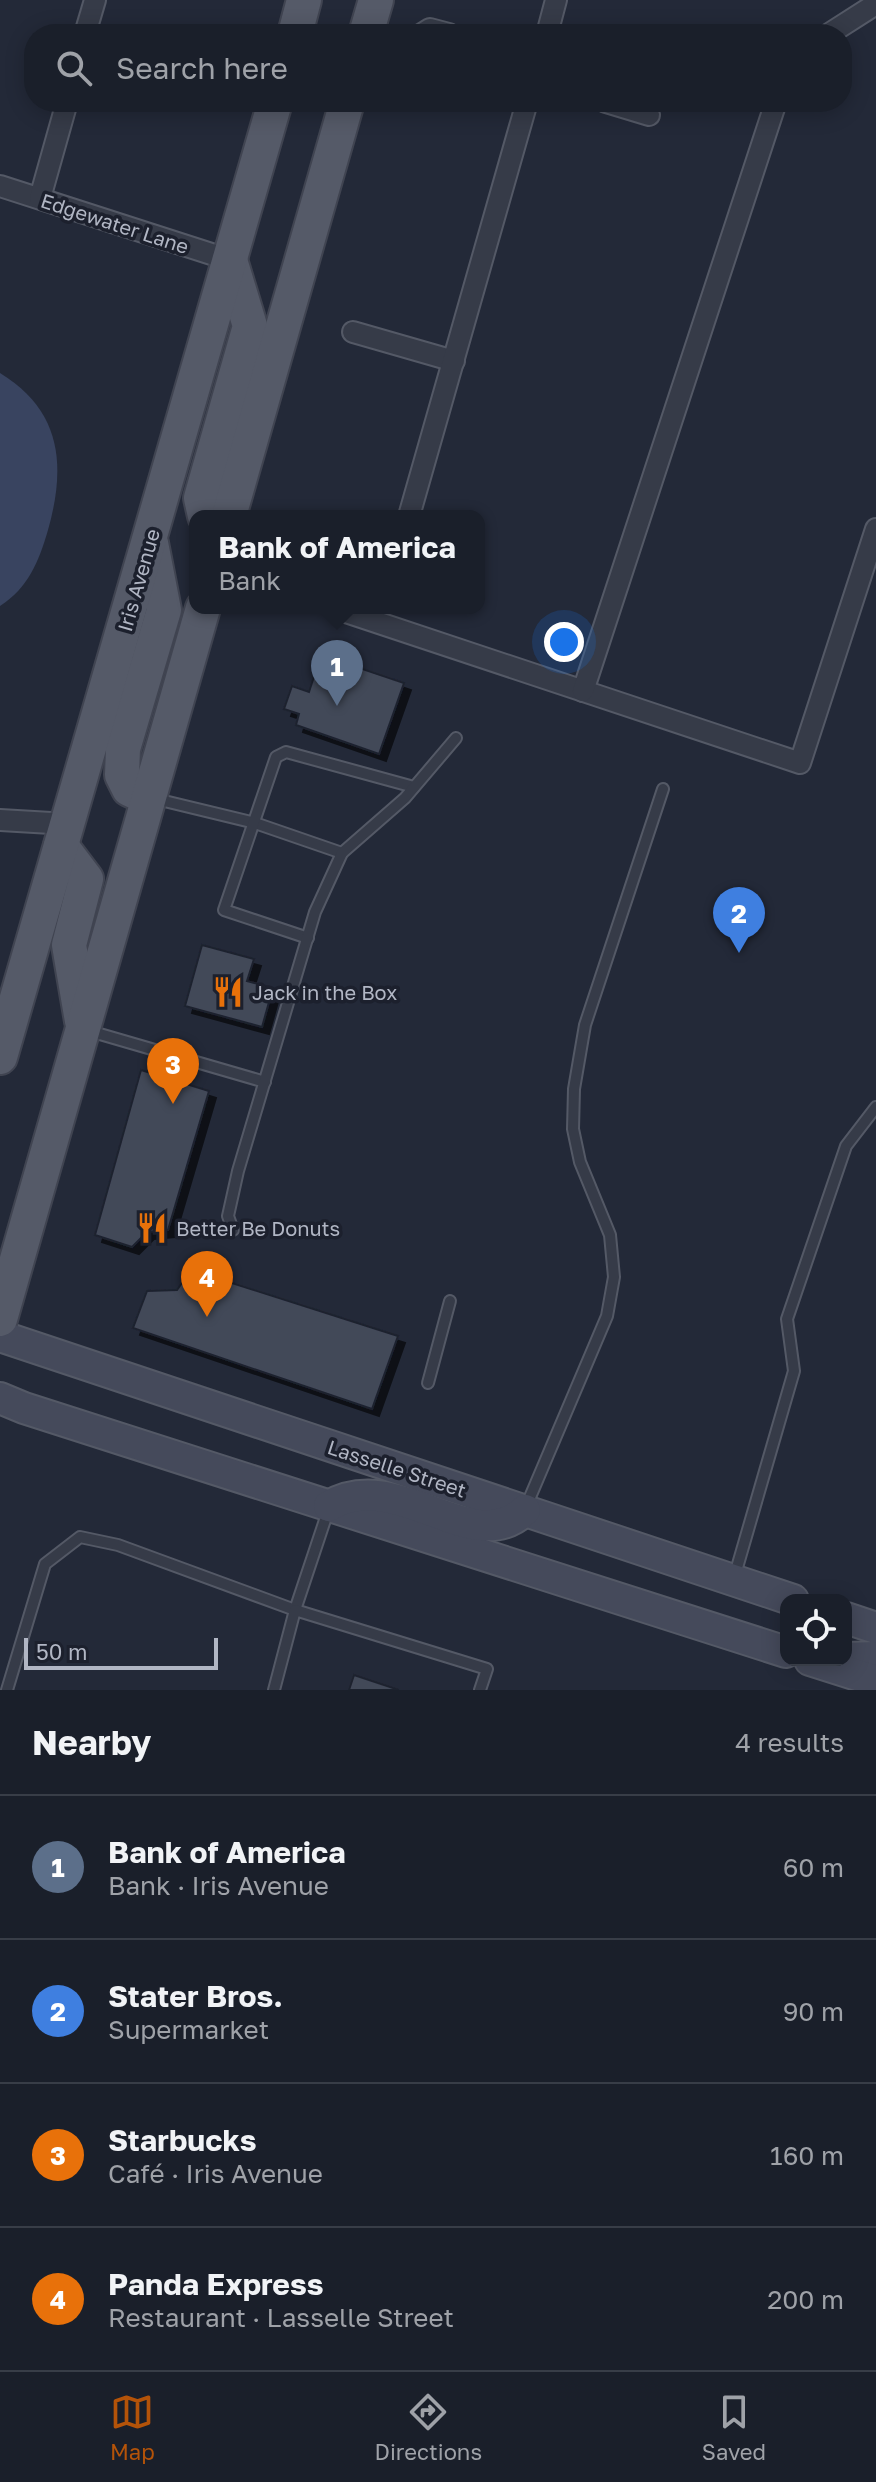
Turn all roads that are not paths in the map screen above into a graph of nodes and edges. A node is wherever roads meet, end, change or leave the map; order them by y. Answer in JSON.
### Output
{"nodes":[{"id":1,"x":95,"y":0,"type":"edge"},
{"id":2,"x":304,"y":0,"type":"edge"},
{"id":3,"x":556,"y":0,"type":"edge"},
{"id":4,"x":876,"y":4,"type":"edge"},
{"id":5,"x":88,"y":24,"type":"edge"},
{"id":6,"x":298,"y":24,"type":"edge"},
{"id":7,"x":550,"y":24,"type":"edge"},
{"id":8,"x":845,"y":24,"type":"edge"},
{"id":9,"x":64,"y":112,"type":"edge"},
{"id":10,"x":272,"y":112,"type":"edge"},
{"id":11,"x":344,"y":112,"type":"edge"},
{"id":12,"x":524,"y":112,"type":"edge"},
{"id":13,"x":639,"y":112,"type":"edge"},
{"id":14,"x":773,"y":112,"type":"edge"},
{"id":15,"x":649,"y":115,"type":"dead end"},
{"id":16,"x":0,"y":186,"type":"edge"},
{"id":17,"x":40,"y":198,"type":"junction"},
{"id":18,"x":230,"y":260,"type":"junction"},
{"id":19,"x":353,"y":332,"type":"dead end"},
{"id":20,"x":454,"y":361,"type":"junction"},
{"id":21,"x":204,"y":510,"type":"edge"},
{"id":22,"x":231,"y":510,"type":"edge"},
{"id":23,"x":411,"y":510,"type":"edge"},
{"id":24,"x":876,"y":529,"type":"edge"},
{"id":25,"x":150,"y":539,"type":"junction"},
{"id":26,"x":201,"y":614,"type":"edge"},
{"id":27,"x":381,"y":616,"type":"edge"},
{"id":28,"x":583,"y":691,"type":"junction"},
{"id":29,"x":456,"y":738,"type":"dead end"},
{"id":30,"x":414,"y":787,"type":"junction"},
{"id":31,"x":663,"y":789,"type":"dead end"},
{"id":32,"x":148,"y":798,"type":"junction"},
{"id":33,"x":0,"y":820,"type":"edge"},
{"id":34,"x":255,"y":823,"type":"junction"},
{"id":35,"x":64,"y":835,"type":"junction"},
{"id":36,"x":342,"y":853,"type":"junction"},
{"id":37,"x":308,"y":938,"type":"junction"},
{"id":38,"x":84,"y":1029,"type":"junction"},
{"id":39,"x":0,"y":1057,"type":"edge"},
{"id":40,"x":265,"y":1082,"type":"junction"},
{"id":41,"x":876,"y":1107,"type":"edge"},
{"id":42,"x":233,"y":1230,"type":"dead end"},
{"id":43,"x":450,"y":1301,"type":"dead end"},
{"id":44,"x":0,"y":1319,"type":"edge"},
{"id":45,"x":0,"y":1336,"type":"edge"},
{"id":46,"x":428,"y":1383,"type":"dead end"},
{"id":47,"x":0,"y":1398,"type":"edge"},
{"id":48,"x":329,"y":1506,"type":"junction"},
{"id":49,"x":525,"y":1510,"type":"junction"},
{"id":50,"x":733,"y":1580,"type":"junction"},
{"id":51,"x":780,"y":1596,"type":"edge"},
{"id":52,"x":295,"y":1610,"type":"junction"},
{"id":53,"x":852,"y":1620,"type":"edge"},
{"id":54,"x":876,"y":1628,"type":"edge"},
{"id":55,"x":780,"y":1650,"type":"edge"},
{"id":56,"x":876,"y":1657,"type":"edge"},
{"id":57,"x":852,"y":1658,"type":"edge"},
{"id":58,"x":829,"y":1666,"type":"edge"},
{"id":59,"x":876,"y":1681,"type":"edge"},
{"id":60,"x":7,"y":1690,"type":"edge"},
{"id":61,"x":274,"y":1690,"type":"edge"},
{"id":62,"x":480,"y":1690,"type":"edge"}],
"edges":[{"from":1,"to":5,"type":"street"},
{"from":2,"to":6,"type":"main road"},
{"from":3,"to":7,"type":"street"},
{"from":4,"to":8,"type":"street"},
{"from":9,"to":17,"type":"street"},
{"from":10,"to":18,"type":"main road","name":"Iris Avenue"},
{"from":11,"to":22,"type":"main road"},
{"from":12,"to":20,"type":"street"},
{"from":13,"to":15,"type":"street"},
{"from":14,"to":28,"type":"street"},
{"from":16,"to":17,"type":"street","name":"Edgewater Lane"},
{"from":17,"to":18,"type":"street","name":"Edgewater Lane"},
{"from":18,"to":21,"type":"main road"},
{"from":18,"to":25,"type":"main road","name":"Iris Avenue"},
{"from":19,"to":20,"type":"street"},
{"from":20,"to":23,"type":"street"},
{"from":24,"to":28,"type":"street"},
{"from":25,"to":32,"type":"main road"},
{"from":25,"to":35,"type":"main road","name":"Iris Avenue"},
{"from":26,"to":32,"type":"main road"},
{"from":27,"to":28,"type":"street"},
{"from":29,"to":30,"type":"lane"},
{"from":30,"to":34,"type":"lane"},
{"from":30,"to":36,"type":"lane"},
{"from":31,"to":49,"type":"lane"},
{"from":32,"to":34,"type":"lane"},
{"from":32,"to":38,"type":"main road"},
{"from":33,"to":35,"type":"street"},
{"from":34,"to":36,"type":"lane"},
{"from":34,"to":37,"type":"lane"},
{"from":35,"to":38,"type":"main road"},
{"from":35,"to":39,"type":"main road","name":"Iris Avenue"},
{"from":36,"to":37,"type":"lane"},
{"from":37,"to":40,"type":"lane"},
{"from":38,"to":40,"type":"lane"},
{"from":38,"to":44,"type":"main road"},
{"from":40,"to":42,"type":"lane"},
{"from":41,"to":50,"type":"lane"},
{"from":43,"to":46,"type":"lane"},
{"from":45,"to":49,"type":"main road","name":"Lasselle Street"},
{"from":47,"to":48,"type":"main road"},
{"from":48,"to":49,"type":"main road"},
{"from":48,"to":52,"type":"lane"},
{"from":48,"to":55,"type":"main road"},
{"from":49,"to":50,"type":"main road","name":"Lasselle Street"},
{"from":50,"to":51,"type":"main road","name":"Lasselle Street"},
{"from":52,"to":60,"type":"lane"},
{"from":52,"to":61,"type":"lane"},
{"from":52,"to":62,"type":"lane"},
{"from":53,"to":54,"type":"main road"},
{"from":56,"to":57,"type":"main road"},
{"from":58,"to":59,"type":"main road"}]}
